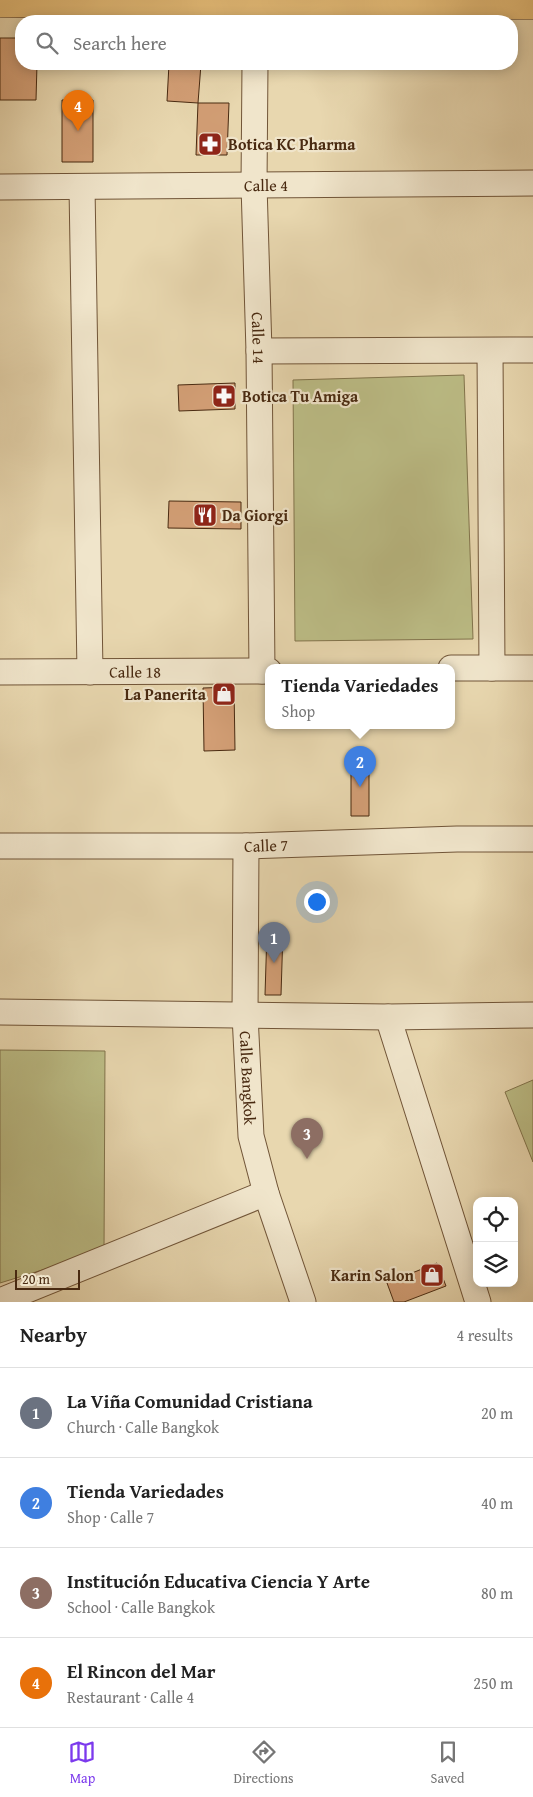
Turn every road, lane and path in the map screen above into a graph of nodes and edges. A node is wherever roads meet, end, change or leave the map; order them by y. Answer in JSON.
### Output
{"nodes":[{"id":1,"x":0,"y":3,"type":"edge"},
{"id":2,"x":533,"y":5,"type":"edge"},
{"id":3,"x":256,"y":9,"type":"edge"},
{"id":4,"x":255,"y":70,"type":"edge"},
{"id":5,"x":533,"y":183,"type":"edge"},
{"id":6,"x":254,"y":185,"type":"junction"},
{"id":7,"x":0,"y":187,"type":"edge"},
{"id":8,"x":82,"y":187,"type":"junction"},
{"id":9,"x":533,"y":350,"type":"edge"},
{"id":10,"x":490,"y":351,"type":"junction"},
{"id":11,"x":259,"y":352,"type":"junction"},
{"id":12,"x":455,"y":668,"type":"edge"},
{"id":13,"x":492,"y":668,"type":"junction"},
{"id":14,"x":533,"y":668,"type":"edge"},
{"id":15,"x":265,"y":671,"type":"edge"},
{"id":16,"x":0,"y":672,"type":"edge"},
{"id":17,"x":90,"y":672,"type":"junction"},
{"id":18,"x":533,"y":839,"type":"edge"},
{"id":19,"x":0,"y":846,"type":"edge"},
{"id":20,"x":246,"y":846,"type":"junction"},
{"id":21,"x":0,"y":1012,"type":"edge"},
{"id":22,"x":533,"y":1014,"type":"edge"},
{"id":23,"x":245,"y":1015,"type":"junction"},
{"id":24,"x":388,"y":1017,"type":"junction"},
{"id":25,"x":266,"y":1192,"type":"junction"},
{"id":26,"x":0,"y":1301,"type":"edge"},
{"id":27,"x":303,"y":1302,"type":"edge"},
{"id":28,"x":478,"y":1302,"type":"edge"}],
"edges":[{"from":1,"to":3,"type":"main road"},
{"from":2,"to":3,"type":"main road"},
{"from":4,"to":6,"type":"street","name":"Calle 14"},
{"from":5,"to":6,"type":"street","name":"Calle 4"},
{"from":6,"to":8,"type":"street","name":"Calle 4"},
{"from":6,"to":11,"type":"street","name":"Calle 14"},
{"from":7,"to":8,"type":"street","name":"Calle 4"},
{"from":8,"to":17,"type":"street"},
{"from":9,"to":10,"type":"street"},
{"from":10,"to":11,"type":"street"},
{"from":10,"to":13,"type":"street"},
{"from":11,"to":15,"type":"street","name":"Calle 14"},
{"from":12,"to":13,"type":"street"},
{"from":13,"to":14,"type":"street"},
{"from":15,"to":17,"type":"street","name":"Calle 18"},
{"from":16,"to":17,"type":"street","name":"Calle 18"},
{"from":18,"to":20,"type":"street","name":"Calle 7"},
{"from":19,"to":20,"type":"street","name":"Calle 7"},
{"from":20,"to":23,"type":"street","name":"Calle Bangkok"},
{"from":21,"to":23,"type":"street"},
{"from":22,"to":24,"type":"street"},
{"from":23,"to":24,"type":"street"},
{"from":23,"to":25,"type":"street","name":"Calle Bangkok"},
{"from":24,"to":28,"type":"street"},
{"from":25,"to":26,"type":"street"},
{"from":25,"to":27,"type":"street","name":"Calle Bangkok"}]}
